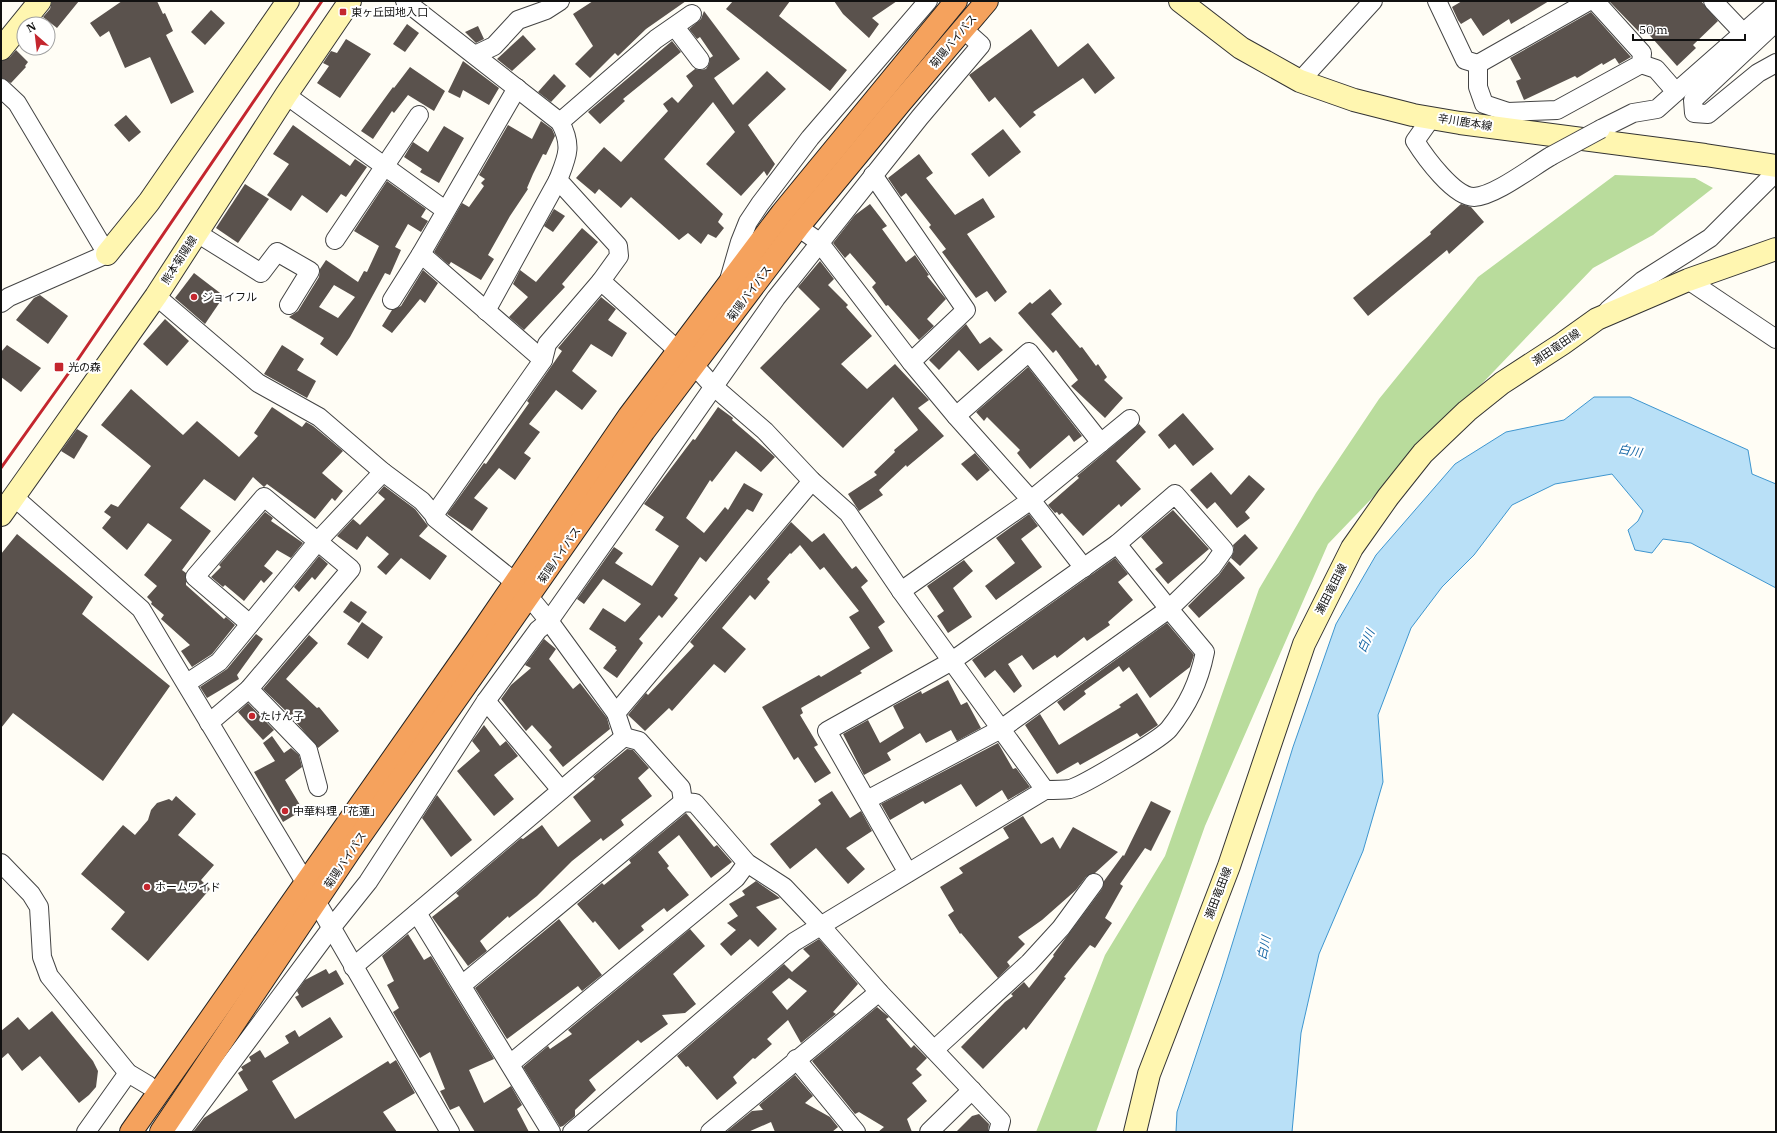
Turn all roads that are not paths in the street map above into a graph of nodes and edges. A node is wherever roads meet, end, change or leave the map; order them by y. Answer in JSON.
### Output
{"nodes":[{"id":1,"x":40,"y":1,"type":"edge"},
{"id":2,"x":288,"y":1,"type":"edge"},
{"id":3,"x":350,"y":1,"type":"edge"},
{"id":4,"x":405,"y":1,"type":"edge"},
{"id":5,"x":560,"y":1,"type":"edge"},
{"id":6,"x":928,"y":1,"type":"edge"},
{"id":7,"x":956,"y":1,"type":"edge"},
{"id":8,"x":987,"y":1,"type":"edge"},
{"id":9,"x":1180,"y":1,"type":"edge"},
{"id":10,"x":1373,"y":1,"type":"edge"},
{"id":11,"x":1589,"y":1,"type":"edge"},
{"id":12,"x":1595,"y":1,"type":"edge"},
{"id":13,"x":1713,"y":1,"type":"edge"},
{"id":14,"x":1443,"y":4,"type":"edge"},
{"id":15,"x":1776,"y":4,"type":"edge"},
{"id":16,"x":692,"y":14,"type":"dead end"},
{"id":17,"x":1776,"y":22,"type":"edge"},
{"id":18,"x":675,"y":27,"type":"junction"},
{"id":19,"x":963,"y":29,"type":"junction"},
{"id":20,"x":1749,"y":38,"type":"junction"},
{"id":21,"x":1,"y":49,"type":"edge"},
{"id":22,"x":475,"y":55,"type":"junction"},
{"id":23,"x":700,"y":60,"type":"dead end"},
{"id":24,"x":1776,"y":62,"type":"edge"},
{"id":25,"x":1478,"y":64,"type":"junction"},
{"id":26,"x":1642,"y":64,"type":"junction"},
{"id":27,"x":1300,"y":81,"type":"junction"},
{"id":28,"x":1,"y":88,"type":"edge"},
{"id":29,"x":517,"y":88,"type":"junction"},
{"id":30,"x":1676,"y":92,"type":"junction"},
{"id":31,"x":286,"y":95,"type":"junction"},
{"id":32,"x":419,"y":115,"type":"dead end"},
{"id":33,"x":1432,"y":117,"type":"junction"},
{"id":34,"x":560,"y":122,"type":"junction"},
{"id":35,"x":810,"y":138,"type":"junction"},
{"id":36,"x":829,"y":154,"type":"junction"},
{"id":37,"x":385,"y":166,"type":"junction"},
{"id":38,"x":1776,"y":166,"type":"edge"},
{"id":39,"x":1776,"y":172,"type":"edge"},
{"id":40,"x":873,"y":175,"type":"junction"},
{"id":41,"x":558,"y":180,"type":"junction"},
{"id":42,"x":445,"y":210,"type":"junction"},
{"id":43,"x":798,"y":227,"type":"junction"},
{"id":44,"x":197,"y":233,"type":"junction"},
{"id":45,"x":335,"y":240,"type":"dead end"},
{"id":46,"x":819,"y":242,"type":"junction"},
{"id":47,"x":1776,"y":249,"type":"edge"},
{"id":48,"x":107,"y":254,"type":"junction"},
{"id":49,"x":420,"y":254,"type":"junction"},
{"id":50,"x":1688,"y":280,"type":"junction"},
{"id":51,"x":601,"y":281,"type":"junction"},
{"id":52,"x":728,"y":283,"type":"junction"},
{"id":53,"x":156,"y":296,"type":"junction"},
{"id":54,"x":392,"y":300,"type":"dead end"},
{"id":55,"x":1,"y":303,"type":"edge"},
{"id":56,"x":289,"y":305,"type":"dead end"},
{"id":57,"x":486,"y":311,"type":"junction"},
{"id":58,"x":1597,"y":319,"type":"junction"},
{"id":59,"x":1776,"y":339,"type":"edge"},
{"id":60,"x":678,"y":351,"type":"junction"},
{"id":61,"x":542,"y":360,"type":"junction"},
{"id":62,"x":911,"y":362,"type":"junction"},
{"id":63,"x":694,"y":365,"type":"junction"},
{"id":64,"x":713,"y":386,"type":"junction"},
{"id":65,"x":956,"y":416,"type":"junction"},
{"id":66,"x":1130,"y":419,"type":"dead end"},
{"id":67,"x":1101,"y":442,"type":"junction"},
{"id":68,"x":383,"y":472,"type":"junction"},
{"id":69,"x":812,"y":481,"type":"junction"},
{"id":70,"x":14,"y":497,"type":"junction"},
{"id":71,"x":1031,"y":500,"type":"junction"},
{"id":72,"x":1,"y":515,"type":"edge"},
{"id":73,"x":434,"y":515,"type":"junction"},
{"id":74,"x":318,"y":541,"type":"junction"},
{"id":75,"x":1118,"y":544,"type":"junction"},
{"id":76,"x":1084,"y":568,"type":"junction"},
{"id":77,"x":522,"y":590,"type":"junction"},
{"id":78,"x":901,"y":591,"type":"junction"},
{"id":79,"x":1169,"y":609,"type":"junction"},
{"id":80,"x":549,"y":621,"type":"junction"},
{"id":81,"x":250,"y":624,"type":"junction"},
{"id":82,"x":952,"y":661,"type":"junction"},
{"id":83,"x":187,"y":683,"type":"junction"},
{"id":84,"x":248,"y":689,"type":"junction"},
{"id":85,"x":486,"y":701,"type":"junction"},
{"id":86,"x":616,"y":713,"type":"junction"},
{"id":87,"x":209,"y":723,"type":"junction"},
{"id":88,"x":1001,"y":729,"type":"junction"},
{"id":89,"x":624,"y":737,"type":"junction"},
{"id":90,"x":318,"y":787,"type":"dead end"},
{"id":91,"x":561,"y":790,"type":"junction"},
{"id":92,"x":1045,"y":790,"type":"junction"},
{"id":93,"x":867,"y":800,"type":"junction"},
{"id":94,"x":683,"y":802,"type":"junction"},
{"id":95,"x":1,"y":863,"type":"edge"},
{"id":96,"x":747,"y":863,"type":"junction"},
{"id":97,"x":908,"y":873,"type":"junction"},
{"id":98,"x":305,"y":882,"type":"junction"},
{"id":99,"x":1094,"y":883,"type":"dead end"},
{"id":100,"x":317,"y":902,"type":"junction"},
{"id":101,"x":418,"y":913,"type":"junction"},
{"id":102,"x":821,"y":926,"type":"junction"},
{"id":103,"x":332,"y":927,"type":"junction"},
{"id":104,"x":353,"y":967,"type":"junction"},
{"id":105,"x":239,"y":976,"type":"junction"},
{"id":106,"x":462,"y":985,"type":"junction"},
{"id":107,"x":879,"y":992,"type":"junction"},
{"id":108,"x":934,"y":1050,"type":"junction"},
{"id":109,"x":796,"y":1059,"type":"junction"},
{"id":110,"x":510,"y":1064,"type":"junction"},
{"id":111,"x":128,"y":1073,"type":"junction"},
{"id":112,"x":148,"y":1085,"type":"junction"},
{"id":113,"x":972,"y":1090,"type":"junction"},
{"id":114,"x":854,"y":1131,"type":"edge"},
{"id":115,"x":86,"y":1132,"type":"edge"},
{"id":116,"x":115,"y":1132,"type":"edge"},
{"id":117,"x":130,"y":1132,"type":"edge"},
{"id":118,"x":161,"y":1132,"type":"edge"},
{"id":119,"x":180,"y":1132,"type":"edge"},
{"id":120,"x":450,"y":1132,"type":"edge"},
{"id":121,"x":551,"y":1132,"type":"edge"},
{"id":122,"x":572,"y":1132,"type":"edge"},
{"id":123,"x":710,"y":1132,"type":"edge"},
{"id":124,"x":929,"y":1132,"type":"edge"},
{"id":125,"x":998,"y":1132,"type":"edge"},
{"id":126,"x":1135,"y":1132,"type":"edge"}],
"edges":[{"from":1,"to":21,"type":"main road"},
{"from":2,"to":48,"type":"main road"},
{"from":3,"to":31,"type":"main road","name":"熊本菊陽線"},
{"from":4,"to":22,"type":"street"},
{"from":5,"to":22,"type":"street"},
{"from":6,"to":35,"type":"street"},
{"from":7,"to":36,"type":"highway","name":"菊陽バイパス"},
{"from":8,"to":19,"type":"highway","name":"菊陽バイパス"},
{"from":9,"to":27,"type":"main road","name":"辛川鹿本線"},
{"from":10,"to":27,"type":"street"},
{"from":11,"to":25,"type":"street"},
{"from":12,"to":26,"type":"street"},
{"from":13,"to":20,"type":"street"},
{"from":14,"to":25,"type":"street"},
{"from":15,"to":20,"type":"street"},
{"from":16,"to":18,"type":"street"},
{"from":17,"to":20,"type":"street"},
{"from":18,"to":23,"type":"street"},
{"from":18,"to":34,"type":"street"},
{"from":19,"to":40,"type":"street"},
{"from":19,"to":43,"type":"highway","name":"菊陽バイパス"},
{"from":20,"to":24,"type":"street"},
{"from":20,"to":30,"type":"street"},
{"from":22,"to":29,"type":"street"},
{"from":25,"to":26,"type":"street"},
{"from":26,"to":30,"type":"street"},
{"from":27,"to":33,"type":"main road","name":"辛川鹿本線"},
{"from":28,"to":48,"type":"street"},
{"from":29,"to":34,"type":"street"},
{"from":29,"to":42,"type":"street"},
{"from":30,"to":33,"type":"street","bridge":true},
{"from":31,"to":37,"type":"street"},
{"from":31,"to":44,"type":"main road","name":"熊本菊陽線"},
{"from":32,"to":37,"type":"street"},
{"from":33,"to":38,"type":"main road","name":"辛川鹿本線"},
{"from":34,"to":41,"type":"street"},
{"from":35,"to":36,"type":"street"},
{"from":35,"to":52,"type":"street"},
{"from":36,"to":52,"type":"highway","name":"菊陽バイパス"},
{"from":37,"to":42,"type":"street"},
{"from":37,"to":45,"type":"street"},
{"from":39,"to":58,"type":"street"},
{"from":40,"to":46,"type":"street"},
{"from":40,"to":62,"type":"street"},
{"from":41,"to":51,"type":"street"},
{"from":41,"to":57,"type":"street"},
{"from":42,"to":49,"type":"street"},
{"from":43,"to":46,"type":"street"},
{"from":43,"to":63,"type":"highway","name":"菊陽バイパス"},
{"from":44,"to":53,"type":"main road","name":"熊本菊陽線"},
{"from":44,"to":56,"type":"street"},
{"from":46,"to":62,"type":"street"},
{"from":46,"to":64,"type":"street"},
{"from":47,"to":50,"type":"main road","name":"瀬田竜田線"},
{"from":48,"to":55,"type":"street"},
{"from":49,"to":54,"type":"street"},
{"from":49,"to":57,"type":"street"},
{"from":50,"to":58,"type":"main road","name":"瀬田竜田線"},
{"from":50,"to":59,"type":"street"},
{"from":51,"to":60,"type":"street"},
{"from":51,"to":61,"type":"street"},
{"from":52,"to":60,"type":"highway","name":"菊陽バイパス"},
{"from":53,"to":68,"type":"street"},
{"from":53,"to":70,"type":"main road","name":"熊本菊陽線"},
{"from":57,"to":61,"type":"street"},
{"from":58,"to":126,"type":"main road","name":"瀬田竜田線"},
{"from":60,"to":63,"type":"street"},
{"from":60,"to":77,"type":"highway","name":"菊陽バイパス"},
{"from":61,"to":73,"type":"street"},
{"from":62,"to":65,"type":"street"},
{"from":63,"to":64,"type":"street"},
{"from":63,"to":77,"type":"highway","name":"菊陽バイパス"},
{"from":64,"to":69,"type":"street"},
{"from":64,"to":80,"type":"street"},
{"from":65,"to":67,"type":"street"},
{"from":65,"to":71,"type":"street"},
{"from":66,"to":67,"type":"street"},
{"from":67,"to":71,"type":"street"},
{"from":68,"to":73,"type":"street"},
{"from":68,"to":74,"type":"street"},
{"from":69,"to":78,"type":"street"},
{"from":69,"to":86,"type":"street"},
{"from":70,"to":72,"type":"main road","name":"熊本菊陽線"},
{"from":70,"to":83,"type":"street"},
{"from":71,"to":76,"type":"street"},
{"from":71,"to":78,"type":"street"},
{"from":73,"to":77,"type":"street"},
{"from":74,"to":81,"type":"street"},
{"from":74,"to":81,"type":"street"},
{"from":74,"to":84,"type":"street"},
{"from":75,"to":76,"type":"street"},
{"from":75,"to":79,"type":"street"},
{"from":75,"to":79,"type":"street"},
{"from":76,"to":82,"type":"street"},
{"from":77,"to":80,"type":"street"},
{"from":77,"to":98,"type":"highway","name":"菊陽バイパス"},
{"from":77,"to":100,"type":"highway","name":"菊陽バイパス"},
{"from":78,"to":82,"type":"street"},
{"from":79,"to":88,"type":"street"},
{"from":79,"to":92,"type":"street"},
{"from":80,"to":85,"type":"street"},
{"from":80,"to":86,"type":"street"},
{"from":81,"to":83,"type":"street"},
{"from":82,"to":88,"type":"street"},
{"from":82,"to":93,"type":"street"},
{"from":83,"to":87,"type":"street"},
{"from":84,"to":87,"type":"street"},
{"from":84,"to":90,"type":"street"},
{"from":85,"to":91,"type":"street"},
{"from":85,"to":103,"type":"street"},
{"from":86,"to":89,"type":"street"},
{"from":87,"to":98,"type":"street"},
{"from":88,"to":92,"type":"street"},
{"from":88,"to":93,"type":"street"},
{"from":89,"to":91,"type":"street"},
{"from":89,"to":94,"type":"street"},
{"from":91,"to":101,"type":"street"},
{"from":92,"to":97,"type":"street"},
{"from":93,"to":97,"type":"street"},
{"from":94,"to":96,"type":"street"},
{"from":94,"to":106,"type":"street"},
{"from":95,"to":111,"type":"street"},
{"from":96,"to":102,"type":"street"},
{"from":96,"to":110,"type":"street"},
{"from":97,"to":102,"type":"street"},
{"from":98,"to":100,"type":"street"},
{"from":98,"to":105,"type":"highway","name":"菊陽バイパス"},
{"from":99,"to":108,"type":"street"},
{"from":100,"to":103,"type":"street"},
{"from":100,"to":118,"type":"highway","name":"菊陽バイパス"},
{"from":101,"to":104,"type":"street"},
{"from":101,"to":106,"type":"street"},
{"from":102,"to":107,"type":"street"},
{"from":102,"to":122,"type":"street"},
{"from":103,"to":104,"type":"street"},
{"from":103,"to":119,"type":"street"},
{"from":104,"to":120,"type":"street"},
{"from":105,"to":112,"type":"highway"},
{"from":105,"to":117,"type":"highway","name":"菊陽バイパス"},
{"from":106,"to":110,"type":"street"},
{"from":107,"to":108,"type":"street"},
{"from":107,"to":109,"type":"street"},
{"from":108,"to":113,"type":"street"},
{"from":109,"to":114,"type":"street"},
{"from":109,"to":123,"type":"street"},
{"from":110,"to":121,"type":"street"},
{"from":111,"to":112,"type":"street"},
{"from":111,"to":115,"type":"street"},
{"from":112,"to":116,"type":"highway"},
{"from":113,"to":124,"type":"street"},
{"from":113,"to":125,"type":"street"}]}
